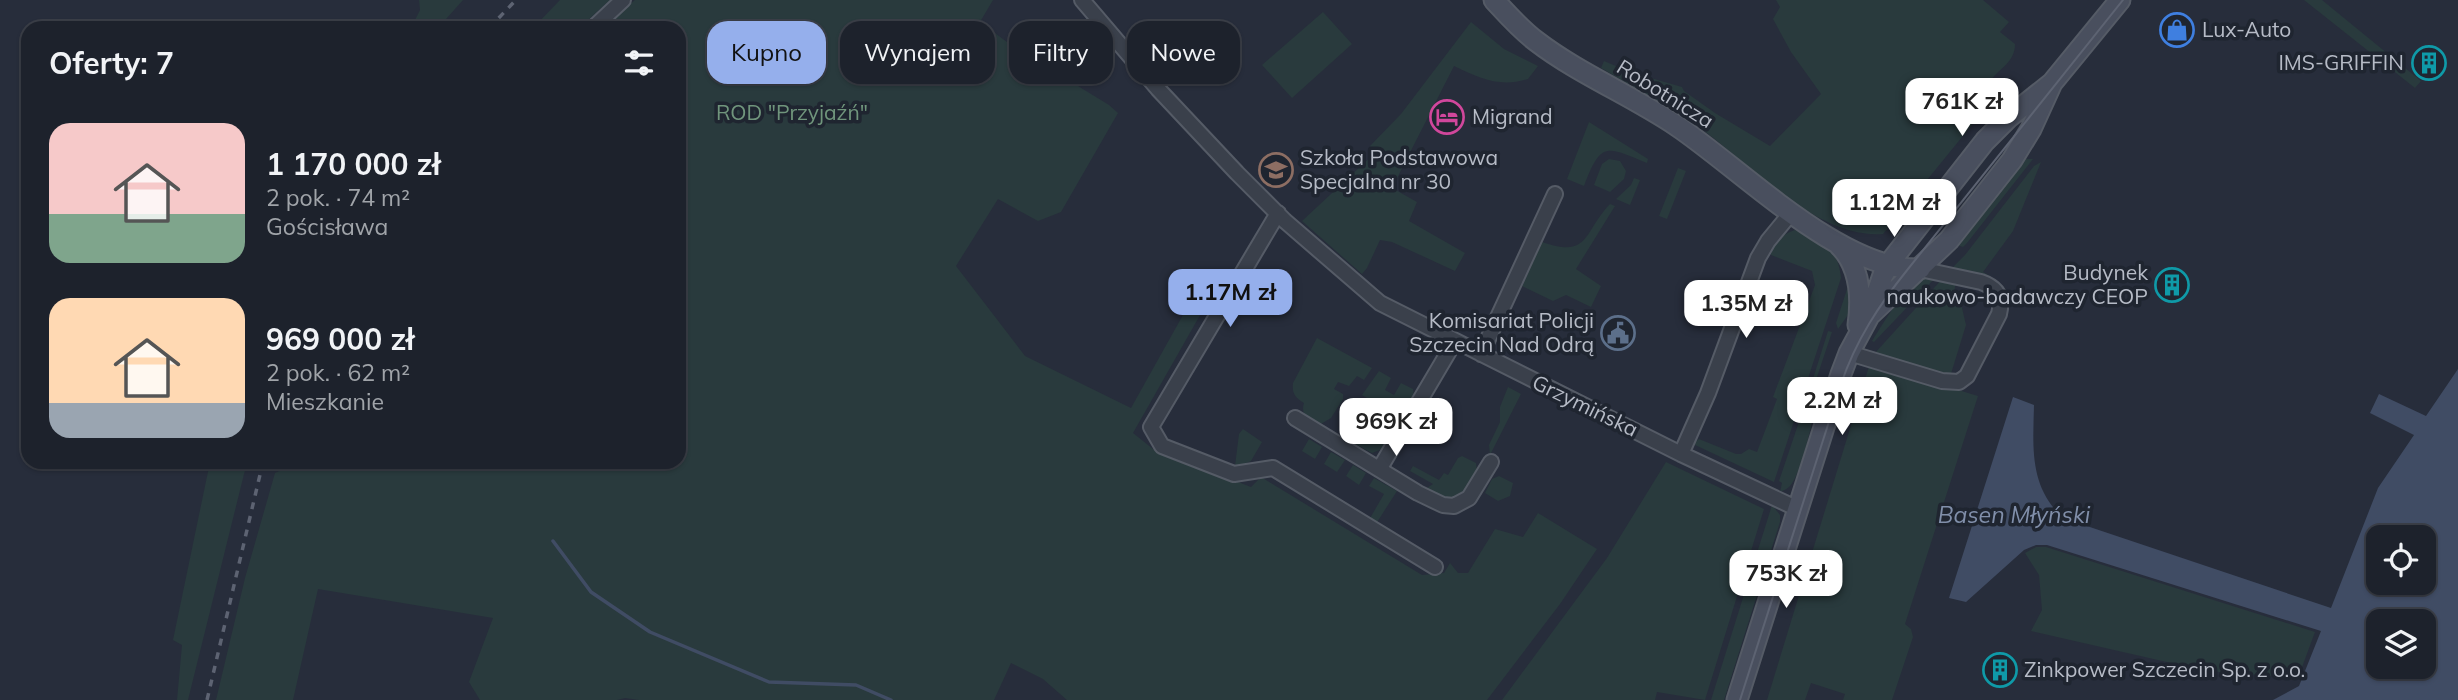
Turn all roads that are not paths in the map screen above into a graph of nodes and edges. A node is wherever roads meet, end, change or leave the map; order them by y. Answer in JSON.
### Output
{"nodes":[{"id":1,"x":623,"y":0,"type":"edge"},
{"id":2,"x":1082,"y":0,"type":"edge"},
{"id":3,"x":1494,"y":0,"type":"edge"},
{"id":4,"x":2120,"y":0,"type":"edge"},
{"id":5,"x":600,"y":21,"type":"edge"},
{"id":6,"x":2052,"y":83,"type":"junction"},
{"id":7,"x":1555,"y":194,"type":"dead end"},
{"id":8,"x":1278,"y":213,"type":"junction"},
{"id":9,"x":1791,"y":214,"type":"junction"},
{"id":10,"x":1813,"y":227,"type":"junction"},
{"id":11,"x":1912,"y":234,"type":"junction"},
{"id":12,"x":1870,"y":248,"type":"junction"},
{"id":13,"x":1889,"y":265,"type":"junction"},
{"id":14,"x":1920,"y":269,"type":"junction"},
{"id":15,"x":1874,"y":312,"type":"junction"},
{"id":16,"x":1455,"y":341,"type":"junction"},
{"id":17,"x":1849,"y":353,"type":"junction"},
{"id":18,"x":1480,"y":354,"type":"junction"},
{"id":19,"x":1295,"y":418,"type":"dead end"},
{"id":20,"x":1681,"y":454,"type":"junction"},
{"id":21,"x":1492,"y":462,"type":"dead end"},
{"id":22,"x":1380,"y":468,"type":"junction"},
{"id":23,"x":1798,"y":509,"type":"junction"},
{"id":24,"x":1435,"y":567,"type":"dead end"},
{"id":25,"x":1737,"y":700,"type":"edge"}],
"edges":[{"from":1,"to":5,"type":"street"},
{"from":2,"to":8,"type":"street","name":"Grzymińska"},
{"from":3,"to":9,"type":"street","name":"Robotnicza"},
{"from":4,"to":6,"type":"street"},
{"from":6,"to":11,"type":"street"},
{"from":6,"to":14,"type":"street"},
{"from":7,"to":18,"type":"street"},
{"from":8,"to":16,"type":"street","name":"Grzymińska"},
{"from":8,"to":24,"type":"street"},
{"from":9,"to":10,"type":"street","name":"Robotnicza"},
{"from":9,"to":20,"type":"street"},
{"from":10,"to":12,"type":"street","name":"Robotnicza"},
{"from":10,"to":13,"type":"street","name":"Robotnicza"},
{"from":10,"to":17,"type":"street","name":"Robotnicza"},
{"from":11,"to":12,"type":"street"},
{"from":11,"to":13,"type":"street"},
{"from":12,"to":13,"type":"street","name":"Robotnicza"},
{"from":13,"to":14,"type":"street"},
{"from":13,"to":15,"type":"street"},
{"from":14,"to":15,"type":"street"},
{"from":14,"to":17,"type":"street"},
{"from":15,"to":17,"type":"street"},
{"from":16,"to":18,"type":"street","name":"Grzymińska"},
{"from":16,"to":22,"type":"street"},
{"from":17,"to":23,"type":"street"},
{"from":18,"to":20,"type":"street","name":"Grzymińska"},
{"from":19,"to":22,"type":"street"},
{"from":20,"to":23,"type":"street","name":"Grzymińska"},
{"from":21,"to":22,"type":"street"},
{"from":23,"to":25,"type":"street"}]}
